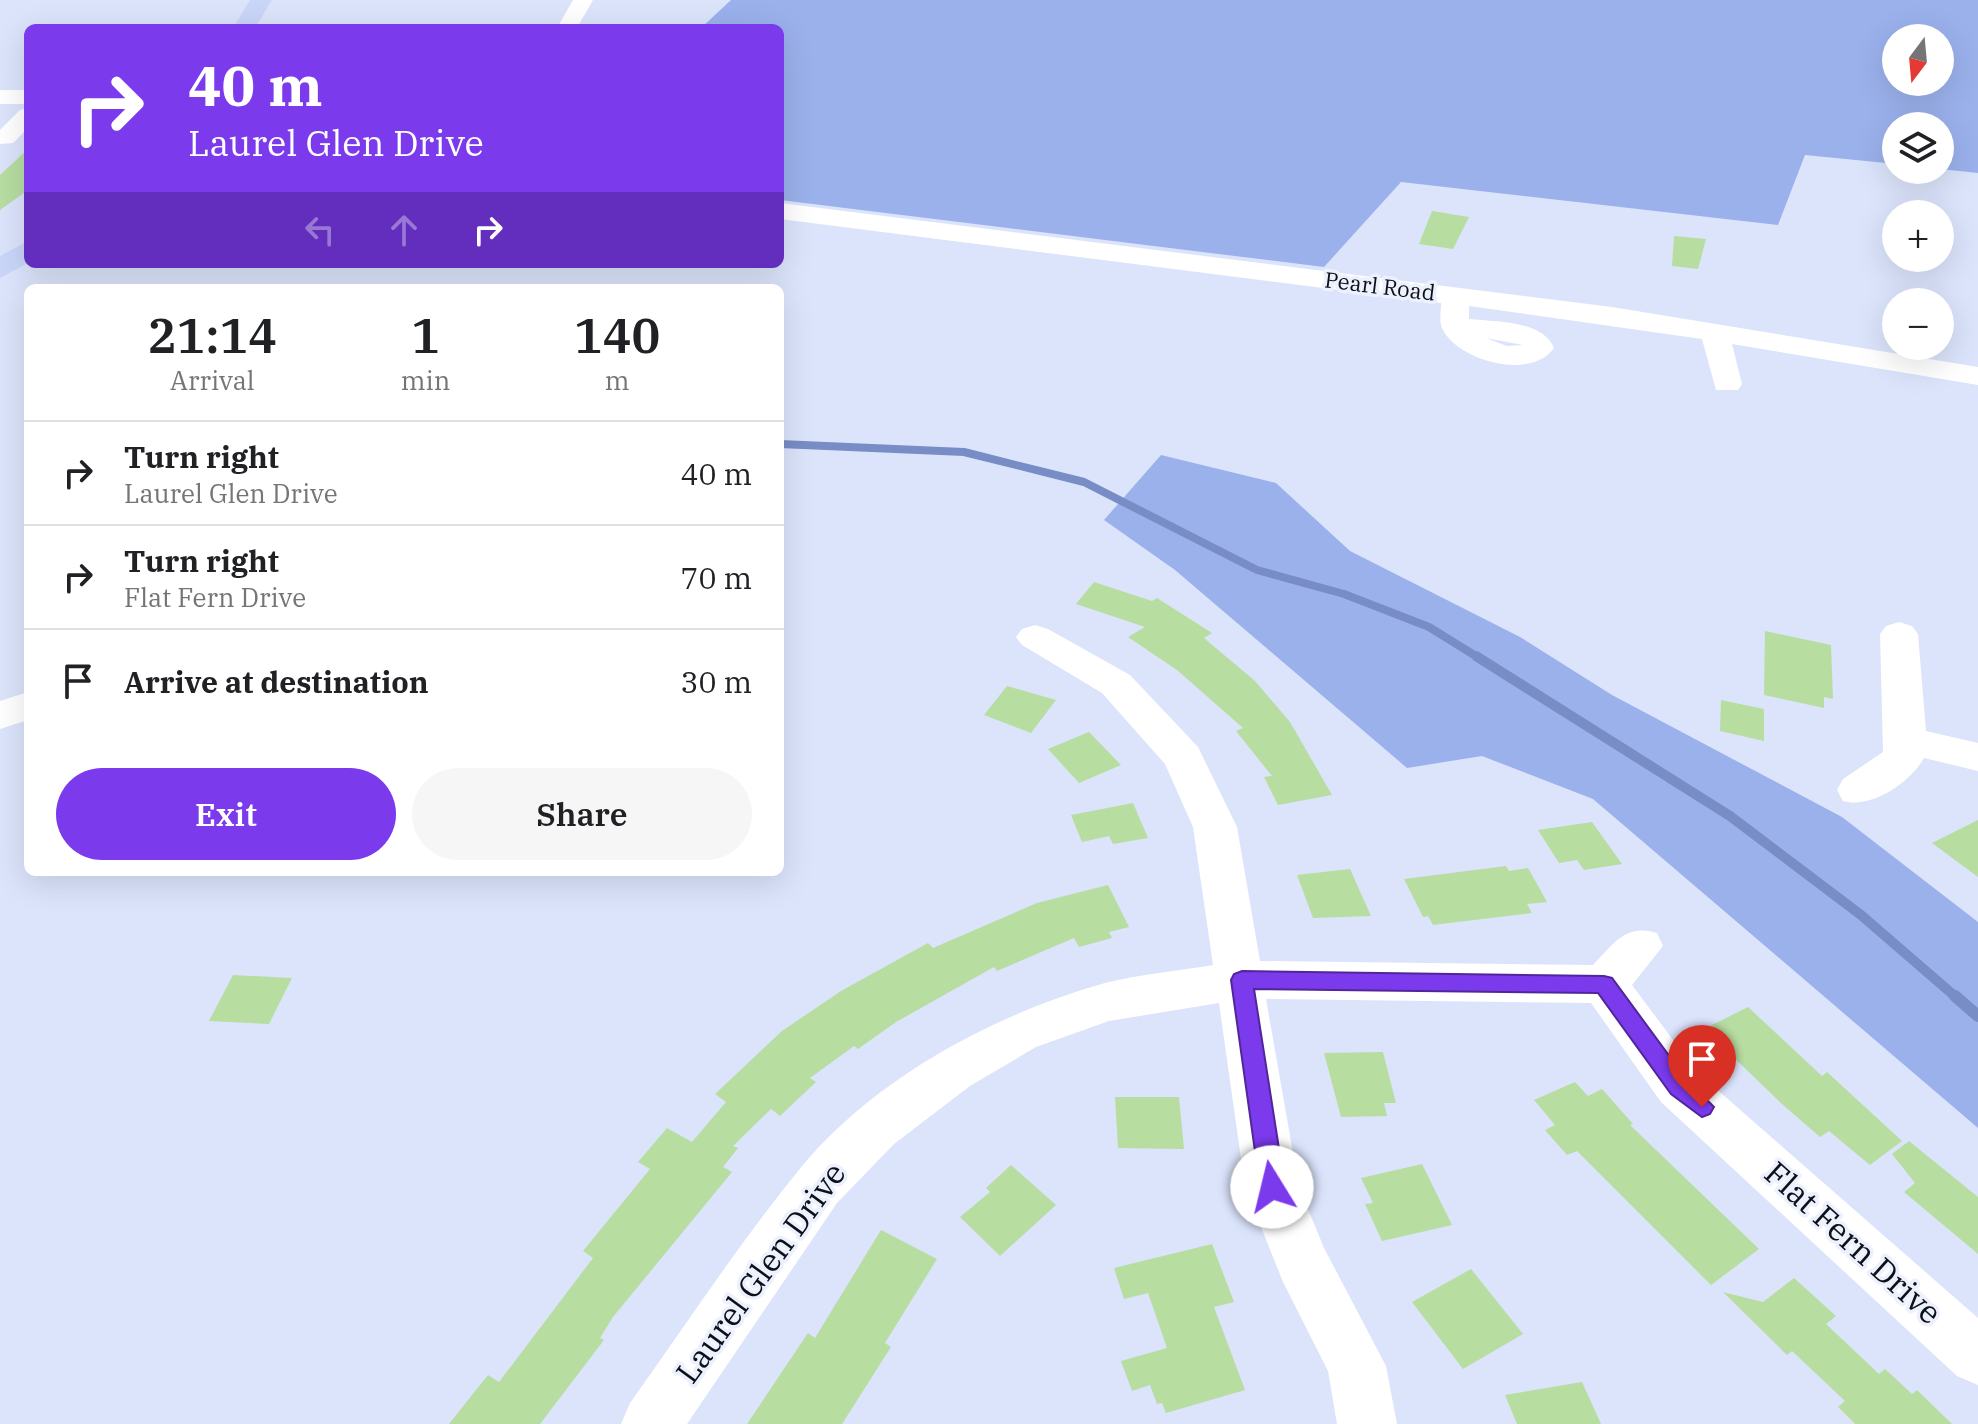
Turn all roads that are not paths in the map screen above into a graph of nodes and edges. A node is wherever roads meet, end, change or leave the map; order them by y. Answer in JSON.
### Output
{"nodes":[{"id":1,"x":261,"y":0,"type":"edge"},
{"id":2,"x":583,"y":0,"type":"edge"},
{"id":3,"x":246,"y":24,"type":"edge"},
{"id":4,"x":569,"y":24,"type":"edge"},
{"id":5,"x":0,"y":97,"type":"edge"},
{"id":6,"x":24,"y":97,"type":"edge"},
{"id":7,"x":24,"y":120,"type":"edge"},
{"id":8,"x":11,"y":137,"type":"edge"},
{"id":9,"x":784,"y":211,"type":"edge"},
{"id":10,"x":24,"y":253,"type":"edge"},
{"id":11,"x":0,"y":269,"type":"edge"},
{"id":12,"x":1455,"y":295,"type":"junction"},
{"id":13,"x":1455,"y":326,"type":"dead end"},
{"id":14,"x":1715,"y":333,"type":"junction"},
{"id":15,"x":1978,"y":376,"type":"edge"},
{"id":16,"x":1727,"y":384,"type":"dead end"},
{"id":17,"x":1899,"y":634,"type":"dead end"},
{"id":18,"x":1035,"y":637,"type":"dead end"},
{"id":19,"x":24,"y":707,"type":"edge"},
{"id":20,"x":0,"y":716,"type":"edge"},
{"id":21,"x":1906,"y":740,"type":"junction"},
{"id":22,"x":1978,"y":757,"type":"edge"},
{"id":23,"x":1858,"y":790,"type":"dead end"},
{"id":24,"x":1640,"y":946,"type":"dead end"},
{"id":25,"x":1242,"y":980,"type":"junction"},
{"id":26,"x":1604,"y":984,"type":"junction"},
{"id":27,"x":1978,"y":1356,"type":"edge"},
{"id":28,"x":651,"y":1424,"type":"edge"},
{"id":29,"x":1367,"y":1424,"type":"edge"}],
"edges":[{"from":1,"to":3,"type":"main road"},
{"from":2,"to":4,"type":"street"},
{"from":5,"to":6,"type":"street"},
{"from":7,"to":8,"type":"street"},
{"from":9,"to":12,"type":"street","name":"Pearl Road"},
{"from":10,"to":11,"type":"main road"},
{"from":12,"to":13,"type":"street"},
{"from":12,"to":14,"type":"street","name":"Pearl Road"},
{"from":14,"to":15,"type":"street","name":"Pearl Road"},
{"from":14,"to":16,"type":"street"},
{"from":17,"to":21,"type":"street"},
{"from":18,"to":25,"type":"street"},
{"from":19,"to":20,"type":"street"},
{"from":21,"to":22,"type":"street"},
{"from":21,"to":23,"type":"street"},
{"from":24,"to":26,"type":"street"},
{"from":25,"to":26,"type":"street","name":"Laurel Glen Drive"},
{"from":25,"to":28,"type":"street","name":"Laurel Glen Drive"},
{"from":25,"to":29,"type":"street"},
{"from":26,"to":27,"type":"street","name":"Flat Fern Drive"}]}
